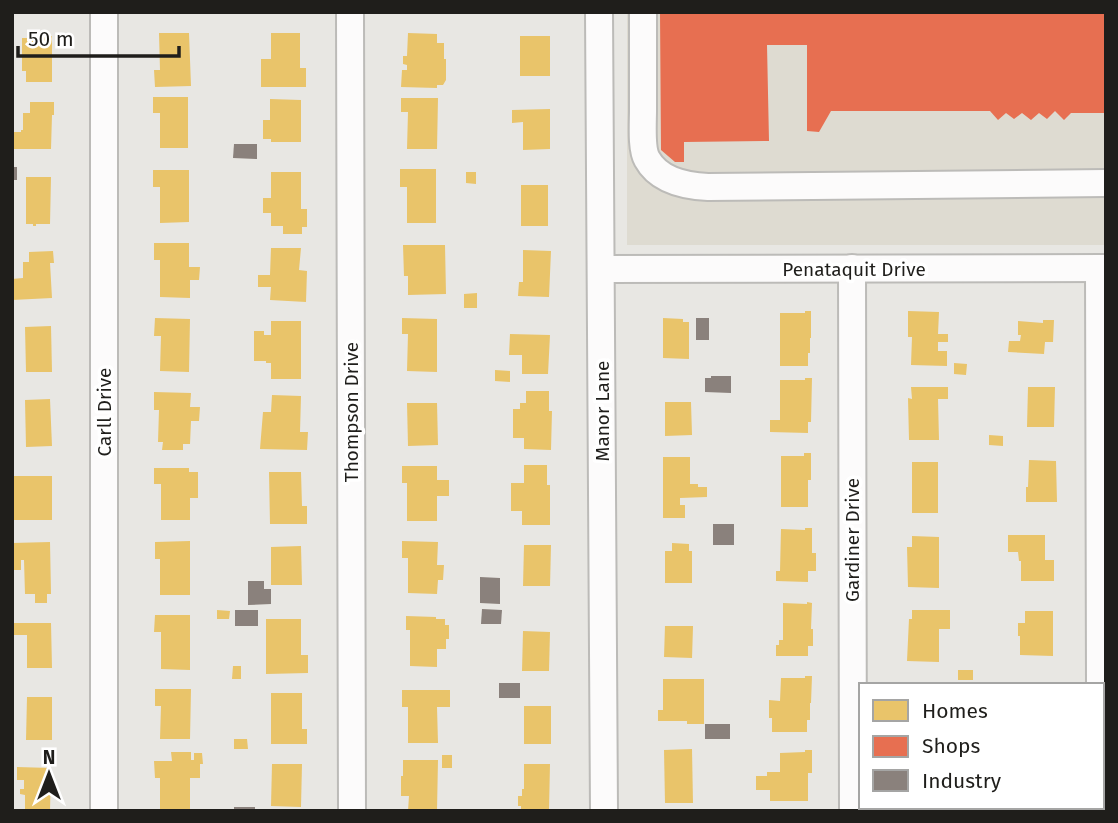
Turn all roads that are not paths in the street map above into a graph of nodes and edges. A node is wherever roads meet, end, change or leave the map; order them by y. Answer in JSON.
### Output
{"nodes":[{"id":1,"x":104,"y":12,"type":"edge"},
{"id":2,"x":350,"y":12,"type":"edge"},
{"id":3,"x":599,"y":12,"type":"edge"},
{"id":4,"x":643,"y":12,"type":"edge"},
{"id":5,"x":1106,"y":183,"type":"edge"},
{"id":6,"x":852,"y":268,"type":"junction"},
{"id":7,"x":1102,"y":268,"type":"edge"},
{"id":8,"x":601,"y":269,"type":"junction"},
{"id":9,"x":1100,"y":683,"type":"edge"},
{"id":10,"x":104,"y":811,"type":"edge"},
{"id":11,"x":352,"y":811,"type":"edge"},
{"id":12,"x":604,"y":811,"type":"edge"},
{"id":13,"x":853,"y":811,"type":"edge"}],
"edges":[{"from":1,"to":10,"type":"street","name":"Carll Drive"},
{"from":2,"to":11,"type":"street","name":"Thompson Drive"},
{"from":3,"to":8,"type":"street","name":"Manor Lane"},
{"from":4,"to":5,"type":"street"},
{"from":6,"to":7,"type":"street","name":"Penataquit Drive"},
{"from":6,"to":8,"type":"street","name":"Penataquit Drive"},
{"from":6,"to":13,"type":"street","name":"Gardiner Drive"},
{"from":7,"to":9,"type":"street"},
{"from":8,"to":12,"type":"street","name":"Manor Lane"}]}
